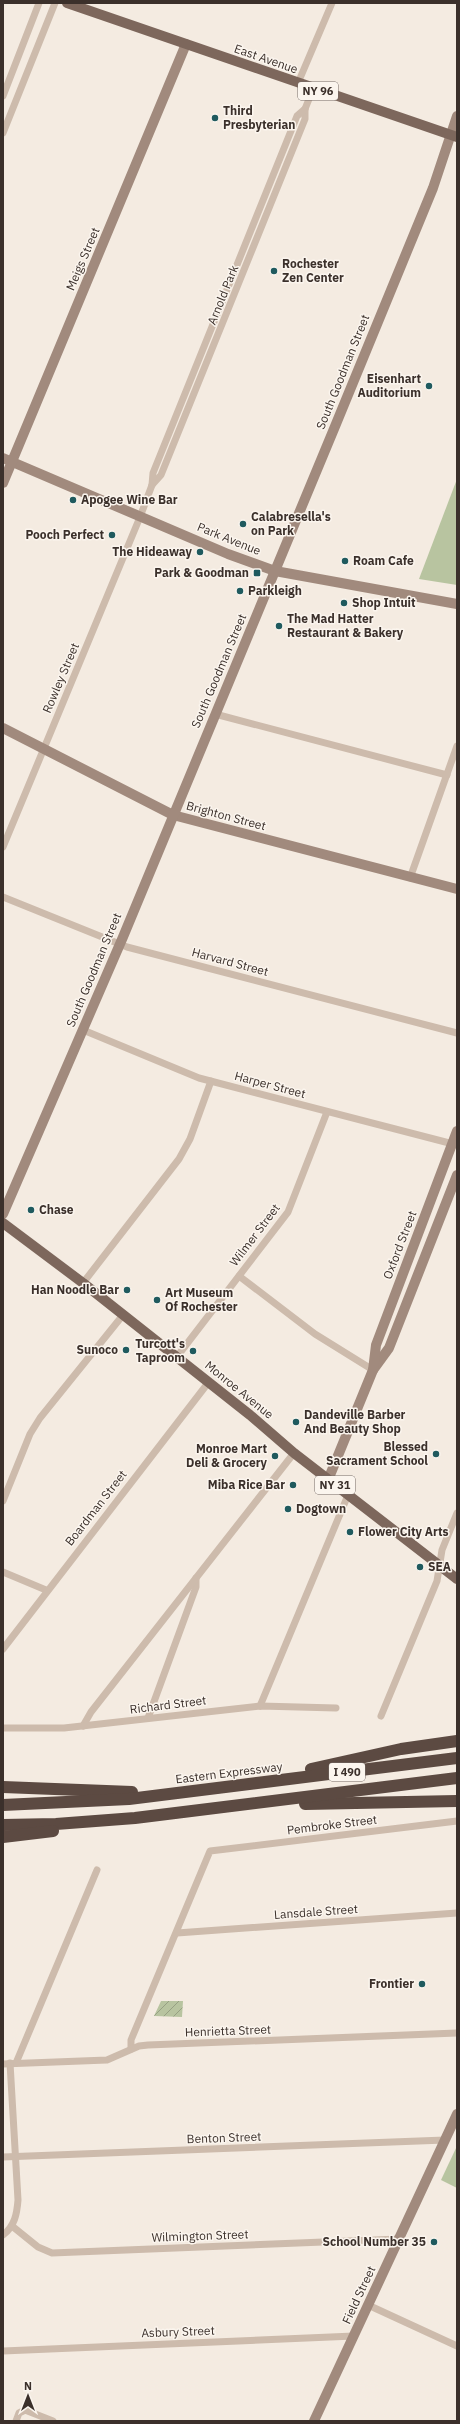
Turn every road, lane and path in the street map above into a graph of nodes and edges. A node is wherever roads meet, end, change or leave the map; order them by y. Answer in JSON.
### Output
{"nodes":[{"id":1,"x":40,"y":3,"type":"edge"},
{"id":2,"x":55,"y":3,"type":"edge"},
{"id":3,"x":67,"y":3,"type":"edge"},
{"id":4,"x":332,"y":3,"type":"edge"},
{"id":5,"x":186,"y":44,"type":"junction"},
{"id":6,"x":298,"y":83,"type":"junction"},
{"id":7,"x":313,"y":89,"type":"junction"},
{"id":8,"x":3,"y":96,"type":"edge"},
{"id":9,"x":457,"y":116,"type":"edge"},
{"id":10,"x":3,"y":133,"type":"edge"},
{"id":11,"x":454,"y":137,"type":"edge"},
{"id":12,"x":7,"y":460,"type":"edge"},
{"id":13,"x":3,"y":483,"type":"edge"},
{"id":14,"x":140,"y":517,"type":"junction"},
{"id":15,"x":275,"y":571,"type":"junction"},
{"id":16,"x":457,"y":604,"type":"edge"},
{"id":17,"x":215,"y":714,"type":"junction"},
{"id":18,"x":3,"y":728,"type":"edge"},
{"id":19,"x":457,"y":746,"type":"edge"},
{"id":20,"x":44,"y":749,"type":"junction"},
{"id":21,"x":447,"y":775,"type":"junction"},
{"id":22,"x":173,"y":815,"type":"junction"},
{"id":23,"x":3,"y":847,"type":"edge"},
{"id":24,"x":410,"y":878,"type":"junction"},
{"id":25,"x":457,"y":889,"type":"edge"},
{"id":26,"x":3,"y":897,"type":"edge"},
{"id":27,"x":119,"y":944,"type":"junction"},
{"id":28,"x":82,"y":1030,"type":"junction"},
{"id":29,"x":457,"y":1033,"type":"edge"},
{"id":30,"x":211,"y":1081,"type":"junction"},
{"id":31,"x":327,"y":1112,"type":"junction"},
{"id":32,"x":457,"y":1131,"type":"edge"},
{"id":33,"x":455,"y":1145,"type":"edge"},
{"id":34,"x":457,"y":1175,"type":"edge"},
{"id":35,"x":3,"y":1214,"type":"edge"},
{"id":36,"x":3,"y":1223,"type":"edge"},
{"id":37,"x":239,"y":1276,"type":"junction"},
{"id":38,"x":83,"y":1283,"type":"junction"},
{"id":39,"x":123,"y":1315,"type":"junction"},
{"id":40,"x":176,"y":1358,"type":"junction"},
{"id":41,"x":373,"y":1370,"type":"junction"},
{"id":42,"x":208,"y":1382,"type":"junction"},
{"id":43,"x":294,"y":1452,"type":"junction"},
{"id":44,"x":328,"y":1480,"type":"junction"},
{"id":45,"x":348,"y":1495,"type":"junction"},
{"id":46,"x":3,"y":1501,"type":"edge"},
{"id":47,"x":457,"y":1513,"type":"edge"},
{"id":48,"x":440,"y":1564,"type":"junction"},
{"id":49,"x":3,"y":1572,"type":"edge"},
{"id":50,"x":196,"y":1578,"type":"junction"},
{"id":51,"x":457,"y":1579,"type":"edge"},
{"id":52,"x":46,"y":1590,"type":"junction"},
{"id":53,"x":3,"y":1649,"type":"edge"},
{"id":54,"x":260,"y":1706,"type":"junction"},
{"id":55,"x":336,"y":1708,"type":"dead end"},
{"id":56,"x":381,"y":1716,"type":"dead end"},
{"id":57,"x":148,"y":1718,"type":"junction"},
{"id":58,"x":83,"y":1726,"type":"junction"},
{"id":59,"x":3,"y":1728,"type":"edge"},
{"id":60,"x":457,"y":1741,"type":"edge"},
{"id":61,"x":457,"y":1758,"type":"edge"},
{"id":62,"x":457,"y":1778,"type":"edge"},
{"id":63,"x":238,"y":1786,"type":"junction"},
{"id":64,"x":3,"y":1787,"type":"edge"},
{"id":65,"x":176,"y":1794,"type":"junction"},
{"id":66,"x":457,"y":1801,"type":"edge"},
{"id":67,"x":244,"y":1805,"type":"junction"},
{"id":68,"x":3,"y":1806,"type":"edge"},
{"id":69,"x":134,"y":1818,"type":"junction"},
{"id":70,"x":457,"y":1821,"type":"edge"},
{"id":71,"x":3,"y":1825,"type":"edge"},
{"id":72,"x":3,"y":1837,"type":"edge"},
{"id":73,"x":97,"y":1870,"type":"dead end"},
{"id":74,"x":457,"y":1913,"type":"edge"},
{"id":75,"x":177,"y":1933,"type":"junction"},
{"id":76,"x":457,"y":2033,"type":"edge"},
{"id":77,"x":131,"y":2050,"type":"junction"},
{"id":78,"x":10,"y":2063,"type":"edge"},
{"id":79,"x":457,"y":2114,"type":"edge"},
{"id":80,"x":445,"y":2140,"type":"junction"},
{"id":81,"x":3,"y":2157,"type":"edge"},
{"id":82,"x":16,"y":2157,"type":"junction"},
{"id":83,"x":12,"y":2226,"type":"junction"},
{"id":84,"x":3,"y":2235,"type":"edge"},
{"id":85,"x":399,"y":2239,"type":"junction"},
{"id":86,"x":368,"y":2305,"type":"junction"},
{"id":87,"x":354,"y":2336,"type":"junction"},
{"id":88,"x":457,"y":2346,"type":"edge"},
{"id":89,"x":3,"y":2351,"type":"edge"},
{"id":90,"x":16,"y":2421,"type":"edge"},
{"id":91,"x":53,"y":2421,"type":"edge"},
{"id":92,"x":314,"y":2421,"type":"edge"}],
"edges":[{"from":1,"to":8,"type":"street"},
{"from":2,"to":10,"type":"street"},
{"from":3,"to":5,"type":"main road","name":"East Avenue","number":"NY 96"},
{"from":4,"to":6,"type":"street"},
{"from":5,"to":6,"type":"main road","name":"East Avenue","number":"NY 96"},
{"from":5,"to":12,"type":"street","name":"Meigs Street"},
{"from":6,"to":7,"type":"main road","name":"East Avenue","number":"NY 96"},
{"from":7,"to":11,"type":"main road","name":"East Avenue","number":"NY 96"},
{"from":7,"to":14,"type":"street","name":"Arnold Park"},
{"from":9,"to":11,"type":"street","name":"South Goodman Street"},
{"from":11,"to":15,"type":"street","name":"South Goodman Street"},
{"from":12,"to":13,"type":"street","name":"Meigs Street"},
{"from":12,"to":14,"type":"street","name":"Park Avenue"},
{"from":14,"to":15,"type":"street","name":"Park Avenue"},
{"from":14,"to":20,"type":"street","name":"Rowley Street"},
{"from":15,"to":16,"type":"street","name":"Park Avenue"},
{"from":15,"to":17,"type":"street","name":"South Goodman Street"},
{"from":17,"to":21,"type":"street"},
{"from":17,"to":22,"type":"street","name":"South Goodman Street"},
{"from":18,"to":20,"type":"street","name":"Brighton Street"},
{"from":19,"to":21,"type":"street"},
{"from":20,"to":22,"type":"street","name":"Brighton Street"},
{"from":20,"to":23,"type":"street","name":"Rowley Street"},
{"from":21,"to":24,"type":"street"},
{"from":22,"to":24,"type":"street","name":"Brighton Street"},
{"from":22,"to":27,"type":"street","name":"South Goodman Street"},
{"from":24,"to":25,"type":"street","name":"Brighton Street"},
{"from":26,"to":27,"type":"street","name":"Harvard Street"},
{"from":27,"to":28,"type":"street","name":"South Goodman Street"},
{"from":27,"to":29,"type":"street","name":"Harvard Street"},
{"from":28,"to":30,"type":"street","name":"Harper Street"},
{"from":28,"to":35,"type":"street","name":"South Goodman Street"},
{"from":30,"to":31,"type":"street","name":"Harper Street"},
{"from":30,"to":38,"type":"street"},
{"from":31,"to":33,"type":"street","name":"Harper Street"},
{"from":31,"to":37,"type":"street","name":"Wilmer Street"},
{"from":32,"to":33,"type":"street","name":"Oxford Street"},
{"from":33,"to":41,"type":"street","name":"Oxford Street"},
{"from":34,"to":41,"type":"street","name":"Oxford Street"},
{"from":36,"to":38,"type":"main road","name":"Monroe Avenue","number":"NY 31"},
{"from":37,"to":40,"type":"street","name":"Wilmer Street"},
{"from":37,"to":41,"type":"street"},
{"from":38,"to":39,"type":"main road","name":"Monroe Avenue","number":"NY 31"},
{"from":39,"to":40,"type":"main road","name":"Monroe Avenue","number":"NY 31"},
{"from":39,"to":46,"type":"street"},
{"from":40,"to":42,"type":"main road","name":"Monroe Avenue","number":"NY 31"},
{"from":41,"to":44,"type":"street","name":"Oxford Street"},
{"from":42,"to":43,"type":"main road","name":"Monroe Avenue","number":"NY 31"},
{"from":42,"to":52,"type":"street","name":"Boardman Street"},
{"from":43,"to":44,"type":"main road","name":"Monroe Avenue","number":"NY 31"},
{"from":43,"to":50,"type":"street"},
{"from":44,"to":45,"type":"main road","name":"Monroe Avenue","number":"NY 31"},
{"from":45,"to":48,"type":"main road","name":"Monroe Avenue","number":"NY 31"},
{"from":45,"to":54,"type":"street"},
{"from":47,"to":48,"type":"street"},
{"from":48,"to":51,"type":"main road","name":"Monroe Avenue","number":"NY 31"},
{"from":48,"to":56,"type":"street"},
{"from":49,"to":52,"type":"street"},
{"from":50,"to":57,"type":"street"},
{"from":50,"to":58,"type":"street"},
{"from":52,"to":53,"type":"street","name":"Boardman Street"},
{"from":54,"to":55,"type":"street","name":"Richard Street"},
{"from":54,"to":57,"type":"street","name":"Richard Street"},
{"from":57,"to":58,"type":"street","name":"Richard Street"},
{"from":58,"to":59,"type":"street","name":"Richard Street"},
{"from":60,"to":63,"type":"highway"},
{"from":61,"to":63,"type":"highway","name":"Eastern Expressway","number":"I 490"},
{"from":62,"to":67,"type":"highway","number":"I 490"},
{"from":63,"to":65,"type":"highway","name":"Eastern Expressway","number":"I 490"},
{"from":64,"to":65,"type":"highway"},
{"from":65,"to":68,"type":"highway","name":"Eastern Expressway","number":"I 490"},
{"from":66,"to":67,"type":"highway"},
{"from":67,"to":69,"type":"highway","number":"I 490"},
{"from":69,"to":71,"type":"highway","number":"I 490"},
{"from":69,"to":72,"type":"highway"},
{"from":70,"to":75,"type":"street","name":"Pembroke Street"},
{"from":73,"to":78,"type":"street"},
{"from":74,"to":75,"type":"street","name":"Lansdale Street"},
{"from":75,"to":77,"type":"street"},
{"from":76,"to":77,"type":"street","name":"Henrietta Street"},
{"from":77,"to":78,"type":"street","name":"Henrietta Street"},
{"from":78,"to":82,"type":"street"},
{"from":79,"to":80,"type":"street","name":"Field Street"},
{"from":80,"to":82,"type":"street","name":"Benton Street"},
{"from":80,"to":85,"type":"street","name":"Field Street"},
{"from":81,"to":82,"type":"street","name":"Benton Street"},
{"from":82,"to":83,"type":"street"},
{"from":83,"to":84,"type":"street"},
{"from":83,"to":85,"type":"street","name":"Wilmington Street"},
{"from":85,"to":86,"type":"street","name":"Field Street"},
{"from":86,"to":87,"type":"street","name":"Field Street"},
{"from":86,"to":88,"type":"street"},
{"from":87,"to":89,"type":"street","name":"Asbury Street"},
{"from":87,"to":92,"type":"street","name":"Field Street"},
{"from":90,"to":91,"type":"street"}]}
